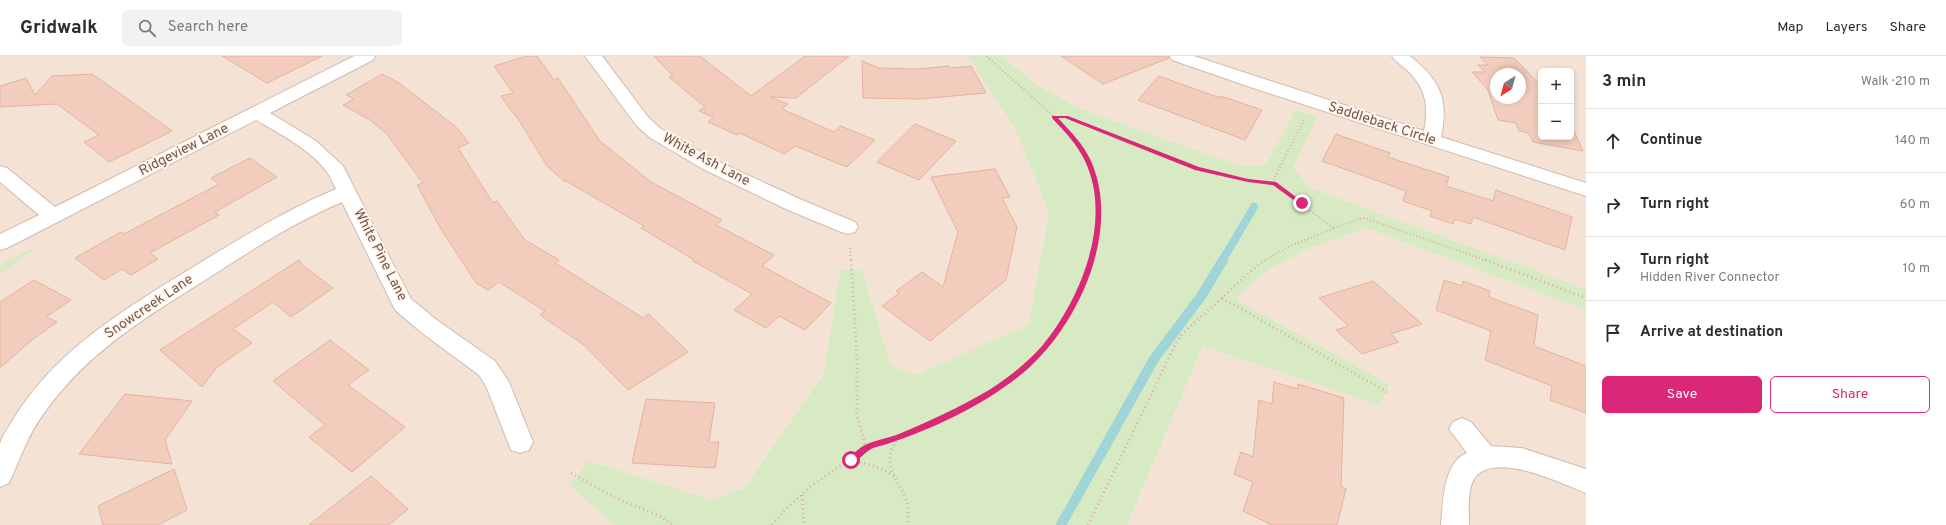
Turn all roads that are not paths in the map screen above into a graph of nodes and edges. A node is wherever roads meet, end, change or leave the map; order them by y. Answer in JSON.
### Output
{"nodes":[{"id":1,"x":367,"y":56,"type":"edge"},
{"id":2,"x":593,"y":56,"type":"edge"},
{"id":3,"x":1178,"y":56,"type":"edge"},
{"id":4,"x":1400,"y":56,"type":"edge"},
{"id":5,"x":258,"y":113,"type":"junction"},
{"id":6,"x":1431,"y":139,"type":"junction"},
{"id":7,"x":0,"y":172,"type":"edge"},
{"id":8,"x":1586,"y":190,"type":"edge"},
{"id":9,"x":347,"y":192,"type":"junction"},
{"id":10,"x":53,"y":216,"type":"junction"},
{"id":11,"x":848,"y":226,"type":"road end"},
{"id":12,"x":0,"y":243,"type":"edge"},
{"id":13,"x":1462,"y":429,"type":"dead end"},
{"id":14,"x":520,"y":442,"type":"dead end"},
{"id":15,"x":1485,"y":457,"type":"junction"},
{"id":16,"x":0,"y":475,"type":"edge"},
{"id":17,"x":1586,"y":481,"type":"edge"},
{"id":18,"x":1454,"y":525,"type":"edge"}],
"edges":[{"from":1,"to":5,"type":"street","name":"Ridgeview Lane"},
{"from":2,"to":11,"type":"street","name":"White Ash Lane"},
{"from":3,"to":6,"type":"street","name":"Saddleback Circle"},
{"from":4,"to":6,"type":"street"},
{"from":5,"to":9,"type":"street","name":"White Pine Lane"},
{"from":5,"to":10,"type":"street","name":"Ridgeview Lane"},
{"from":6,"to":8,"type":"street","name":"Saddleback Circle"},
{"from":7,"to":10,"type":"street"},
{"from":9,"to":14,"type":"street","name":"White Pine Lane"},
{"from":9,"to":16,"type":"street","name":"Snowcreek Lane"},
{"from":10,"to":12,"type":"street","name":"Ridgeview Lane"},
{"from":13,"to":15,"type":"street"},
{"from":15,"to":17,"type":"street"},
{"from":15,"to":18,"type":"street"}]}
